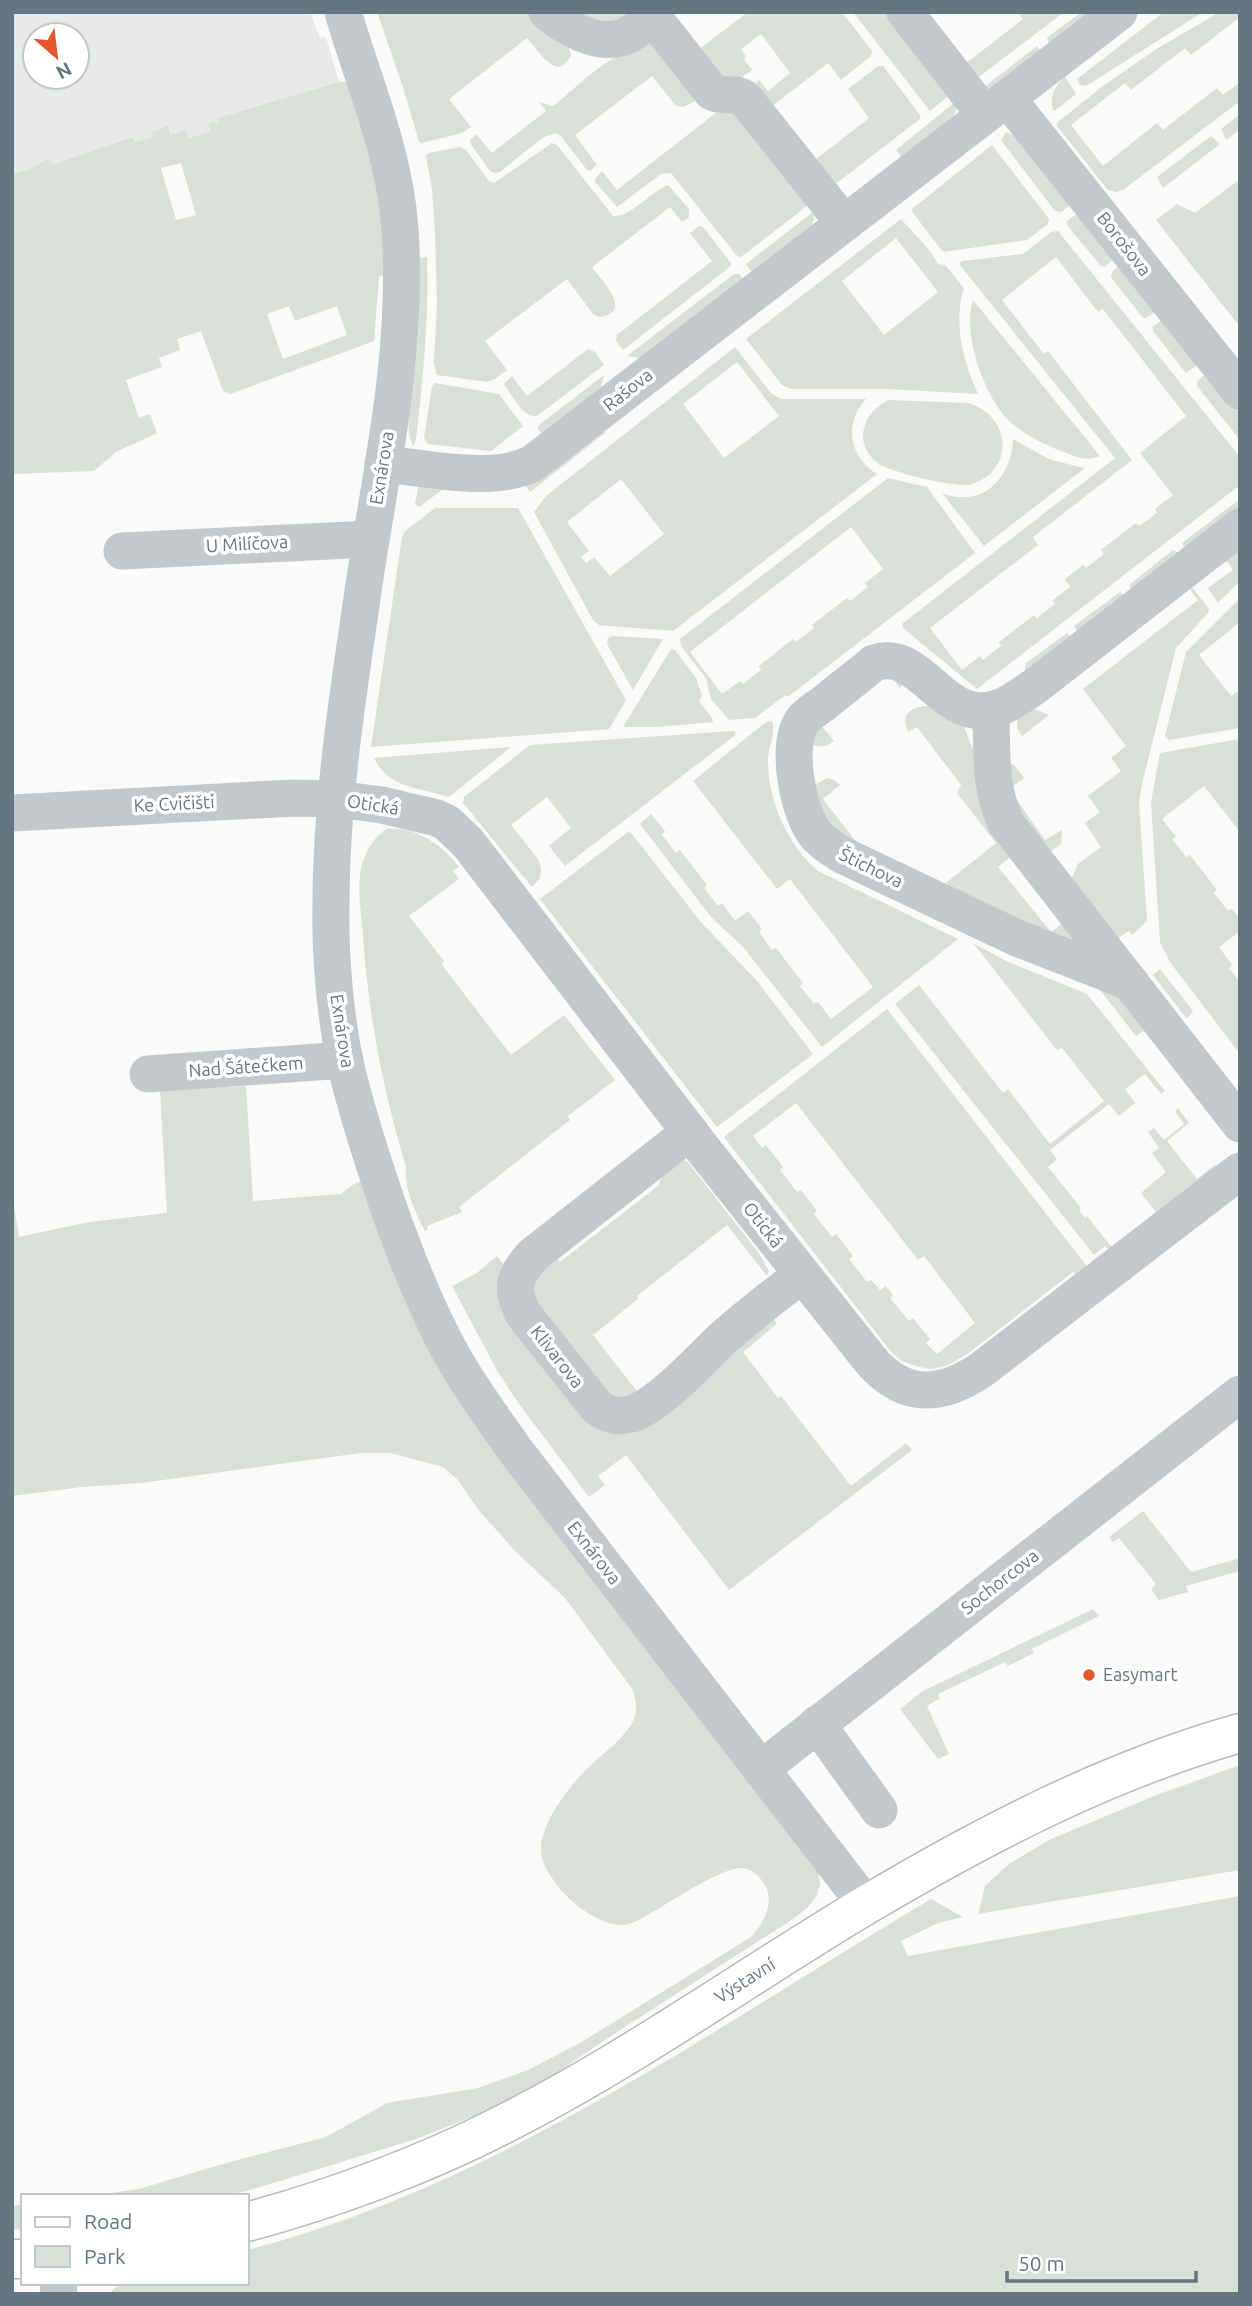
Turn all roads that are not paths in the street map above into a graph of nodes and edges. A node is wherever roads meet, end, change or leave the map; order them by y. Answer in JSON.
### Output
{"nodes":[{"id":1,"x":343,"y":12,"type":"edge"},
{"id":2,"x":547,"y":12,"type":"edge"},
{"id":3,"x":905,"y":12,"type":"edge"},
{"id":4,"x":1119,"y":12,"type":"edge"},
{"id":5,"x":996,"y":107,"type":"junction"},
{"id":6,"x":844,"y":223,"type":"junction"},
{"id":7,"x":1240,"y":391,"type":"edge"},
{"id":8,"x":383,"y":464,"type":"junction"},
{"id":9,"x":1240,"y":527,"type":"edge"},
{"id":10,"x":371,"y":539,"type":"junction"},
{"id":11,"x":122,"y":551,"type":"dead end"},
{"id":12,"x":991,"y":710,"type":"junction"},
{"id":13,"x":337,"y":799,"type":"junction"},
{"id":14,"x":12,"y":813,"type":"edge"},
{"id":15,"x":1130,"y":982,"type":"junction"},
{"id":16,"x":345,"y":1060,"type":"junction"},
{"id":17,"x":148,"y":1074,"type":"dead end"},
{"id":18,"x":1240,"y":1124,"type":"edge"},
{"id":19,"x":690,"y":1132,"type":"junction"},
{"id":20,"x":1240,"y":1171,"type":"edge"},
{"id":21,"x":802,"y":1275,"type":"junction"},
{"id":22,"x":1240,"y":1394,"type":"edge"},
{"id":23,"x":817,"y":1724,"type":"junction"},
{"id":24,"x":1240,"y":1733,"type":"edge"},
{"id":25,"x":761,"y":1769,"type":"junction"},
{"id":26,"x":879,"y":1810,"type":"dead end"},
{"id":27,"x":866,"y":1905,"type":"junction"},
{"id":28,"x":248,"y":2222,"type":"edge"}],
"edges":[{"from":1,"to":8,"type":"street","name":"Exnárova"},
{"from":2,"to":6,"type":"street"},
{"from":3,"to":5,"type":"street"},
{"from":4,"to":5,"type":"street","name":"Rašova"},
{"from":5,"to":6,"type":"street","name":"Rašova"},
{"from":5,"to":7,"type":"street","name":"Borošova"},
{"from":6,"to":8,"type":"street","name":"Rašova"},
{"from":8,"to":10,"type":"street","name":"Exnárova"},
{"from":9,"to":12,"type":"street"},
{"from":10,"to":11,"type":"street","name":"U Milíčova"},
{"from":10,"to":13,"type":"street","name":"Exnárova"},
{"from":12,"to":15,"type":"street"},
{"from":12,"to":15,"type":"street","name":"Štichova"},
{"from":13,"to":14,"type":"street","name":"Ke Cvičišti"},
{"from":13,"to":16,"type":"street","name":"Exnárova"},
{"from":13,"to":19,"type":"street","name":"Otická"},
{"from":15,"to":18,"type":"street"},
{"from":16,"to":17,"type":"street","name":"Nad Šátečkem"},
{"from":16,"to":25,"type":"street","name":"Exnárova"},
{"from":19,"to":21,"type":"street","name":"Otická"},
{"from":19,"to":21,"type":"street","name":"Klivarova"},
{"from":20,"to":21,"type":"street","name":"Otická"},
{"from":22,"to":23,"type":"street","name":"Sochorcova"},
{"from":23,"to":25,"type":"street","name":"Sochorcova"},
{"from":23,"to":26,"type":"street"},
{"from":24,"to":27,"type":"main road","name":"Výstavní"},
{"from":25,"to":27,"type":"street","name":"Exnárova"},
{"from":27,"to":28,"type":"main road","name":"Výstavní"}]}
